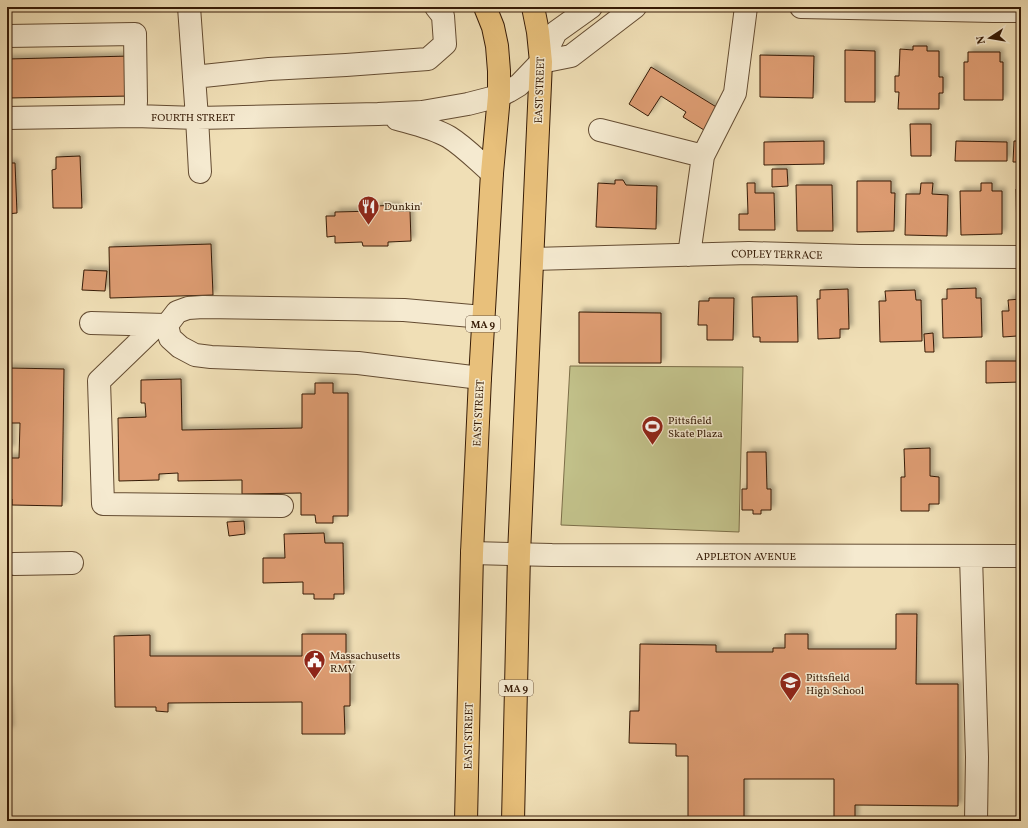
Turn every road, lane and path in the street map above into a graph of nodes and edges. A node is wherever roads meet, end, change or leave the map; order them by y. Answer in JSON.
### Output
{"nodes":[{"id":1,"x":189,"y":7,"type":"edge"},
{"id":2,"x":436,"y":7,"type":"edge"},
{"id":3,"x":485,"y":7,"type":"edge"},
{"id":4,"x":533,"y":7,"type":"edge"},
{"id":5,"x":591,"y":7,"type":"edge"},
{"id":6,"x":635,"y":7,"type":"edge"},
{"id":7,"x":746,"y":7,"type":"edge"},
{"id":8,"x":801,"y":7,"type":"edge"},
{"id":9,"x":885,"y":8,"type":"edge"},
{"id":10,"x":1021,"y":11,"type":"edge"},
{"id":11,"x":7,"y":36,"type":"edge"},
{"id":12,"x":541,"y":62,"type":"junction"},
{"id":13,"x":194,"y":77,"type":"junction"},
{"id":14,"x":499,"y":96,"type":"junction"},
{"id":15,"x":378,"y":114,"type":"junction"},
{"id":16,"x":135,"y":116,"type":"junction"},
{"id":17,"x":7,"y":118,"type":"edge"},
{"id":18,"x":197,"y":118,"type":"junction"},
{"id":19,"x":600,"y":130,"type":"dead end"},
{"id":20,"x":703,"y":156,"type":"junction"},
{"id":21,"x":200,"y":172,"type":"dead end"},
{"id":22,"x":492,"y":173,"type":"junction"},
{"id":23,"x":689,"y":255,"type":"junction"},
{"id":24,"x":1021,"y":256,"type":"edge"},
{"id":25,"x":533,"y":259,"type":"junction"},
{"id":26,"x":483,"y":317,"type":"junction"},
{"id":27,"x":91,"y":323,"type":"dead end"},
{"id":28,"x":162,"y":325,"type":"junction"},
{"id":29,"x":480,"y":378,"type":"junction"},
{"id":30,"x":282,"y":506,"type":"dead end"},
{"id":31,"x":472,"y":553,"type":"junction"},
{"id":32,"x":519,"y":554,"type":"junction"},
{"id":33,"x":970,"y":556,"type":"junction"},
{"id":34,"x":1021,"y":556,"type":"edge"},
{"id":35,"x":72,"y":563,"type":"dead end"},
{"id":36,"x":14,"y":564,"type":"dead end"},
{"id":37,"x":466,"y":821,"type":"edge"},
{"id":38,"x":513,"y":821,"type":"edge"},
{"id":39,"x":976,"y":821,"type":"edge"}],
"edges":[{"from":1,"to":13,"type":"street"},
{"from":2,"to":13,"type":"street"},
{"from":3,"to":14,"type":"highway","name":"EAST STREET","number":"MA 9"},
{"from":4,"to":12,"type":"highway","name":"EAST STREET","number":"MA 9"},
{"from":5,"to":12,"type":"street","name":"FOURTH STREET"},
{"from":6,"to":12,"type":"street"},
{"from":7,"to":20,"type":"street"},
{"from":8,"to":9,"type":"street"},
{"from":9,"to":10,"type":"street"},
{"from":11,"to":16,"type":"street"},
{"from":12,"to":14,"type":"street","name":"FOURTH STREET"},
{"from":12,"to":25,"type":"highway","name":"EAST STREET","number":"MA 9"},
{"from":13,"to":18,"type":"street"},
{"from":14,"to":15,"type":"street","name":"FOURTH STREET"},
{"from":14,"to":22,"type":"highway","name":"EAST STREET","number":"MA 9"},
{"from":15,"to":18,"type":"street","name":"FOURTH STREET"},
{"from":15,"to":22,"type":"street","name":"FOURTH STREET"},
{"from":16,"to":17,"type":"street","name":"FOURTH STREET"},
{"from":16,"to":18,"type":"street","name":"FOURTH STREET"},
{"from":18,"to":21,"type":"street"},
{"from":19,"to":20,"type":"street"},
{"from":20,"to":23,"type":"street"},
{"from":22,"to":26,"type":"highway","name":"EAST STREET","number":"MA 9"},
{"from":23,"to":24,"type":"street","name":"COPLEY TERRACE"},
{"from":23,"to":25,"type":"street","name":"COPLEY TERRACE"},
{"from":25,"to":32,"type":"highway","name":"EAST STREET","number":"MA 9"},
{"from":26,"to":28,"type":"street"},
{"from":26,"to":29,"type":"highway","name":"EAST STREET","number":"MA 9"},
{"from":27,"to":28,"type":"street"},
{"from":28,"to":29,"type":"street"},
{"from":28,"to":30,"type":"street"},
{"from":29,"to":31,"type":"highway","name":"EAST STREET","number":"MA 9"},
{"from":31,"to":32,"type":"street","name":"APPLETON AVENUE"},
{"from":31,"to":37,"type":"highway","name":"EAST STREET","number":"MA 9"},
{"from":32,"to":33,"type":"street","name":"APPLETON AVENUE"},
{"from":32,"to":38,"type":"highway","name":"EAST STREET","number":"MA 9"},
{"from":33,"to":34,"type":"street","name":"APPLETON AVENUE"},
{"from":33,"to":39,"type":"street"},
{"from":35,"to":36,"type":"street"}]}
